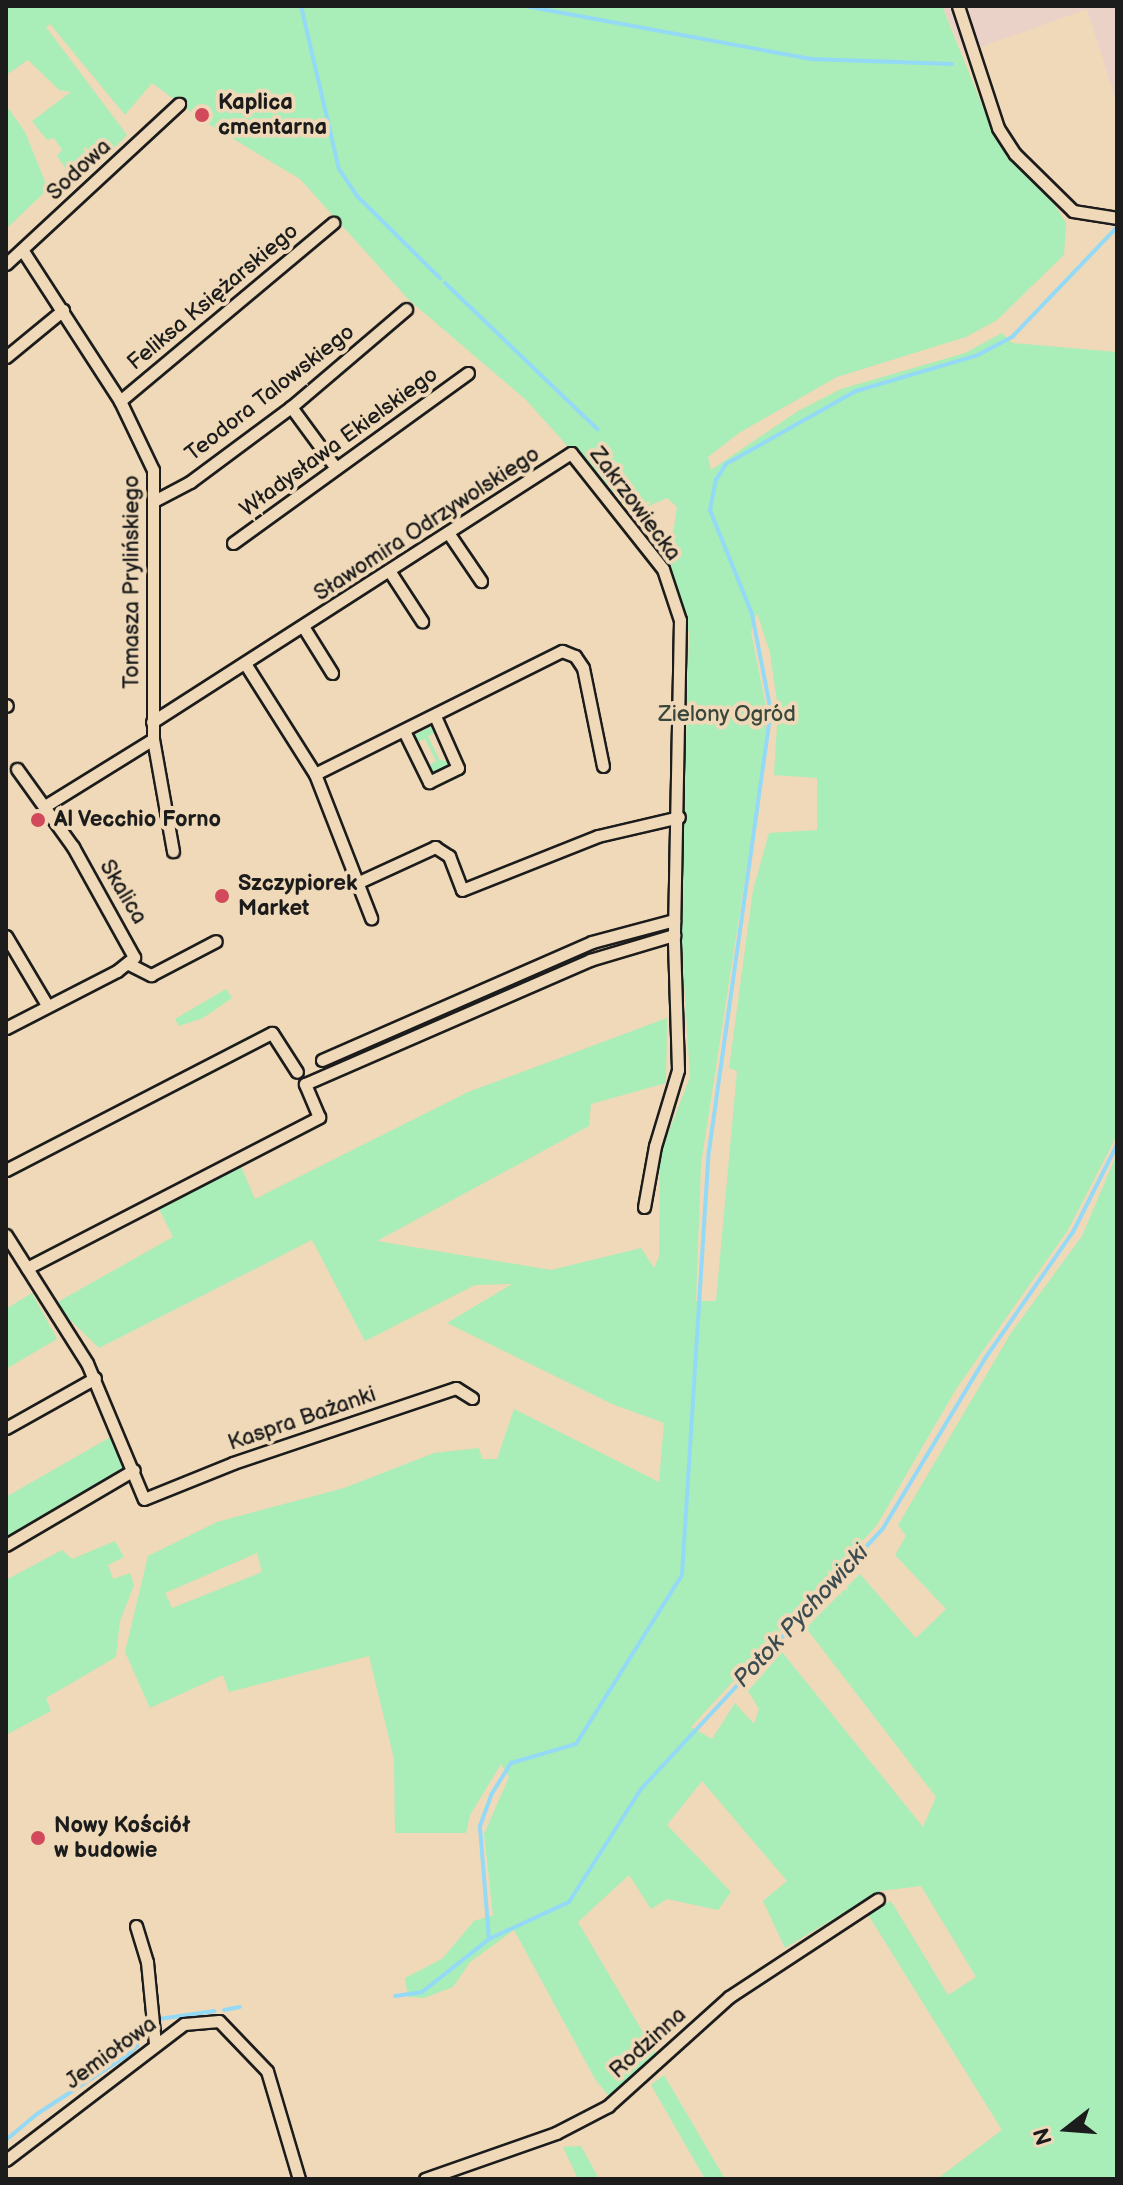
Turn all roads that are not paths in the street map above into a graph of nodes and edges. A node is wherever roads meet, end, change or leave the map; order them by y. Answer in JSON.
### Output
{"nodes":[{"id":1,"x":958,"y":6,"type":"edge"},
{"id":2,"x":179,"y":104,"type":"dead end"},
{"id":3,"x":1117,"y":218,"type":"edge"},
{"id":4,"x":333,"y":223,"type":"dead end"},
{"id":5,"x":23,"y":251,"type":"junction"},
{"id":6,"x":6,"y":264,"type":"edge"},
{"id":7,"x":406,"y":309,"type":"dead end"},
{"id":8,"x":63,"y":310,"type":"junction"},
{"id":9,"x":6,"y":357,"type":"edge"},
{"id":10,"x":468,"y":373,"type":"dead end"},
{"id":11,"x":120,"y":401,"type":"junction"},
{"id":12,"x":291,"y":407,"type":"junction"},
{"id":13,"x":571,"y":453,"type":"joint"},
{"id":14,"x":335,"y":467,"type":"junction"},
{"id":15,"x":154,"y":501,"type":"junction"},
{"id":16,"x":449,"y":534,"type":"junction"},
{"id":17,"x":233,"y":543,"type":"dead end"},
{"id":18,"x":390,"y":572,"type":"junction"},
{"id":19,"x":481,"y":581,"type":"dead end"},
{"id":20,"x":422,"y":621,"type":"dead end"},
{"id":21,"x":304,"y":628,"type":"junction"},
{"id":22,"x":246,"y":665,"type":"junction"},
{"id":23,"x":332,"y":673,"type":"dead end"},
{"id":24,"x":435,"y":716,"type":"junction"},
{"id":25,"x":152,"y":722,"type":"junction"},
{"id":26,"x":404,"y":731,"type":"junction"},
{"id":27,"x":153,"y":739,"type":"junction"},
{"id":28,"x":603,"y":766,"type":"dead end"},
{"id":29,"x":17,"y":769,"type":"dead end"},
{"id":30,"x":315,"y":774,"type":"junction"},
{"id":31,"x":45,"y":806,"type":"junction"},
{"id":32,"x":679,"y":817,"type":"junction"},
{"id":33,"x":173,"y":851,"type":"dead end"},
{"id":34,"x":359,"y":882,"type":"junction"},
{"id":35,"x":371,"y":918,"type":"dead end"},
{"id":36,"x":674,"y":920,"type":"junction"},
{"id":37,"x":674,"y":935,"type":"junction"},
{"id":38,"x":6,"y":936,"type":"edge"},
{"id":39,"x":216,"y":941,"type":"dead end"},
{"id":40,"x":129,"y":964,"type":"junction"},
{"id":41,"x":47,"y":1005,"type":"junction"},
{"id":42,"x":6,"y":1028,"type":"edge"},
{"id":43,"x":322,"y":1060,"type":"dead end"},
{"id":44,"x":297,"y":1072,"type":"dead end"},
{"id":45,"x":6,"y":1170,"type":"edge"},
{"id":46,"x":644,"y":1207,"type":"dead end"},
{"id":47,"x":6,"y":1235,"type":"edge"},
{"id":48,"x":27,"y":1268,"type":"junction"},
{"id":49,"x":95,"y":1378,"type":"junction"},
{"id":50,"x":472,"y":1398,"type":"dead end"},
{"id":51,"x":6,"y":1428,"type":"edge"},
{"id":52,"x":134,"y":1470,"type":"junction"},
{"id":53,"x":6,"y":1545,"type":"edge"},
{"id":54,"x":878,"y":1899,"type":"dead end"},
{"id":55,"x":136,"y":1926,"type":"dead end"},
{"id":56,"x":155,"y":2044,"type":"junction"},
{"id":57,"x":6,"y":2160,"type":"edge"},
{"id":58,"x":299,"y":2179,"type":"edge"},
{"id":59,"x":425,"y":2179,"type":"edge"}],
"edges":[{"from":1,"to":3,"type":"street"},
{"from":2,"to":5,"type":"street","name":"Sodowa"},
{"from":4,"to":11,"type":"street","name":"Feliksa Księżarskiego"},
{"from":5,"to":6,"type":"street","name":"Sodowa"},
{"from":5,"to":8,"type":"street","name":"Tomasza Prylińskiego"},
{"from":7,"to":12,"type":"street","name":"Teodora Talowskiego"},
{"from":8,"to":9,"type":"street"},
{"from":8,"to":11,"type":"street","name":"Tomasza Prylińskiego"},
{"from":10,"to":14,"type":"street","name":"Władysława Ekielskiego"},
{"from":11,"to":15,"type":"street","name":"Tomasza Prylińskiego"},
{"from":12,"to":14,"type":"street"},
{"from":12,"to":15,"type":"street","name":"Teodora Talowskiego"},
{"from":13,"to":16,"type":"street","name":"Sławomira Odrzywolskiego"},
{"from":13,"to":32,"type":"street","name":"Zakrzowiecka"},
{"from":14,"to":17,"type":"street","name":"Władysława Ekielskiego"},
{"from":15,"to":25,"type":"street","name":"Tomasza Prylińskiego"},
{"from":16,"to":18,"type":"street","name":"Sławomira Odrzywolskiego"},
{"from":16,"to":19,"type":"street"},
{"from":18,"to":20,"type":"street"},
{"from":18,"to":21,"type":"street","name":"Sławomira Odrzywolskiego"},
{"from":21,"to":22,"type":"street","name":"Sławomira Odrzywolskiego"},
{"from":21,"to":23,"type":"street","name":"Sławomira Odrzywolskiego"},
{"from":22,"to":25,"type":"street","name":"Sławomira Odrzywolskiego"},
{"from":22,"to":30,"type":"street"},
{"from":24,"to":26,"type":"street"},
{"from":24,"to":26,"type":"street"},
{"from":24,"to":28,"type":"street"},
{"from":25,"to":27,"type":"street","name":"Tomasza Prylińskiego"},
{"from":26,"to":30,"type":"street"},
{"from":27,"to":31,"type":"street"},
{"from":27,"to":33,"type":"street","name":"Tomasza Prylińskiego"},
{"from":29,"to":31,"type":"street","name":"Skalica"},
{"from":30,"to":34,"type":"street"},
{"from":31,"to":40,"type":"street","name":"Skalica"},
{"from":32,"to":34,"type":"street"},
{"from":32,"to":36,"type":"street","name":"Zakrzowiecka"},
{"from":34,"to":35,"type":"street"},
{"from":36,"to":37,"type":"street","name":"Zakrzowiecka"},
{"from":36,"to":43,"type":"street"},
{"from":37,"to":46,"type":"street","name":"Zakrzowiecka"},
{"from":37,"to":48,"type":"street"},
{"from":38,"to":41,"type":"street"},
{"from":39,"to":40,"type":"street"},
{"from":40,"to":41,"type":"street"},
{"from":41,"to":42,"type":"street"},
{"from":44,"to":45,"type":"street"},
{"from":47,"to":48,"type":"street"},
{"from":48,"to":49,"type":"street"},
{"from":49,"to":51,"type":"street"},
{"from":49,"to":52,"type":"street"},
{"from":50,"to":52,"type":"street","name":"Kaspra Bażanki"},
{"from":52,"to":53,"type":"street"},
{"from":54,"to":59,"type":"street","name":"Rodzinna"},
{"from":55,"to":56,"type":"street"},
{"from":56,"to":57,"type":"street","name":"Jemiołowa"},
{"from":56,"to":58,"type":"street","name":"Jemiołowa"}]}
